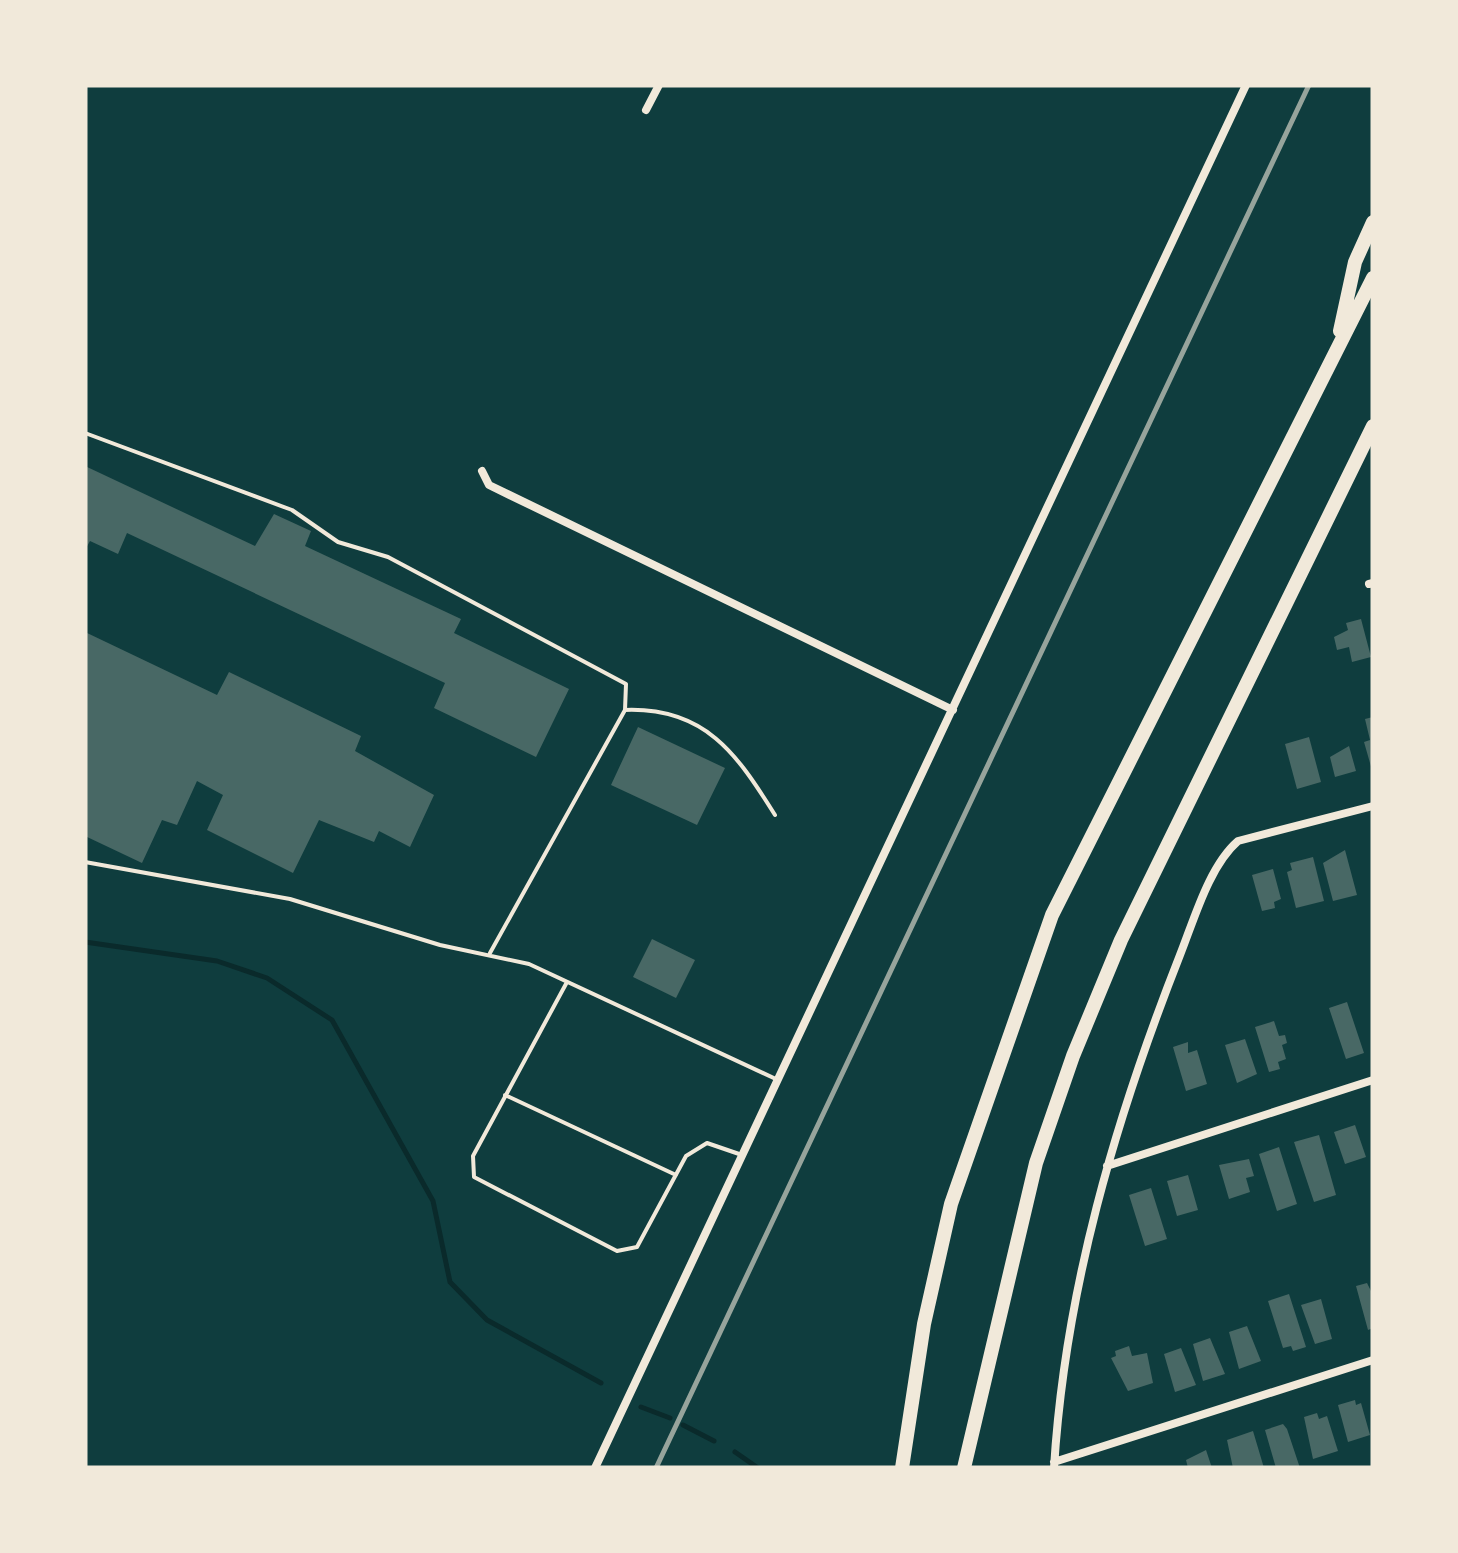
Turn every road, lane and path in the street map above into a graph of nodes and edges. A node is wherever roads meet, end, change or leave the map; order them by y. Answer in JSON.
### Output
{"nodes":[{"id":1,"x":658,"y":85,"type":"edge"},
{"id":2,"x":1246,"y":85,"type":"edge"},
{"id":3,"x":646,"y":110,"type":"dead end"},
{"id":4,"x":1373,"y":222,"type":"edge"},
{"id":5,"x":1373,"y":278,"type":"edge"},
{"id":6,"x":1337,"y":349,"type":"junction"},
{"id":7,"x":1373,"y":426,"type":"edge"},
{"id":8,"x":85,"y":433,"type":"edge"},
{"id":9,"x":482,"y":471,"type":"dead end"},
{"id":10,"x":625,"y":710,"type":"junction"},
{"id":11,"x":953,"y":710,"type":"junction"},
{"id":12,"x":1373,"y":806,"type":"edge"},
{"id":13,"x":775,"y":815,"type":"dead end"},
{"id":14,"x":85,"y":862,"type":"edge"},
{"id":15,"x":490,"y":953,"type":"junction"},
{"id":16,"x":568,"y":982,"type":"junction"},
{"id":17,"x":778,"y":1080,"type":"junction"},
{"id":18,"x":1373,"y":1080,"type":"edge"},
{"id":19,"x":505,"y":1095,"type":"junction"},
{"id":20,"x":743,"y":1155,"type":"junction"},
{"id":21,"x":1106,"y":1166,"type":"junction"},
{"id":22,"x":676,"y":1174,"type":"junction"},
{"id":23,"x":1373,"y":1360,"type":"edge"},
{"id":24,"x":1054,"y":1465,"type":"edge"},
{"id":25,"x":595,"y":1468,"type":"edge"},
{"id":26,"x":902,"y":1468,"type":"edge"},
{"id":27,"x":964,"y":1468,"type":"edge"}],
"edges":[{"from":1,"to":3,"type":"street"},
{"from":2,"to":11,"type":"street"},
{"from":4,"to":6,"type":"highway"},
{"from":5,"to":6,"type":"highway"},
{"from":6,"to":26,"type":"highway"},
{"from":7,"to":27,"type":"highway"},
{"from":8,"to":10,"type":"lane"},
{"from":9,"to":11,"type":"street"},
{"from":10,"to":13,"type":"lane"},
{"from":10,"to":15,"type":"lane"},
{"from":11,"to":17,"type":"street"},
{"from":12,"to":21,"type":"street"},
{"from":14,"to":15,"type":"lane"},
{"from":15,"to":16,"type":"lane"},
{"from":16,"to":17,"type":"lane"},
{"from":16,"to":19,"type":"lane"},
{"from":17,"to":20,"type":"street"},
{"from":18,"to":21,"type":"street"},
{"from":19,"to":22,"type":"lane"},
{"from":19,"to":22,"type":"lane"},
{"from":20,"to":22,"type":"lane"},
{"from":20,"to":25,"type":"street"},
{"from":21,"to":24,"type":"street"},
{"from":23,"to":24,"type":"street"}]}
